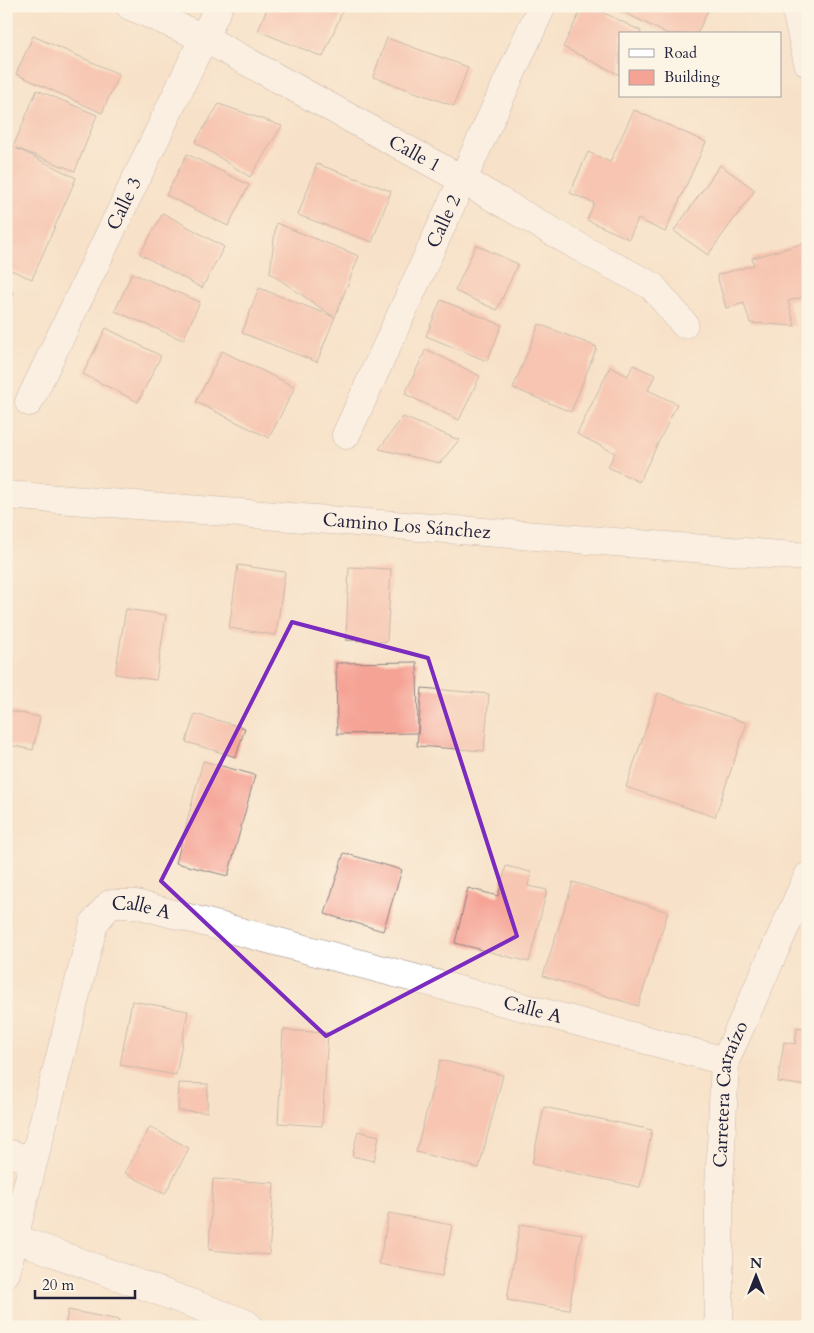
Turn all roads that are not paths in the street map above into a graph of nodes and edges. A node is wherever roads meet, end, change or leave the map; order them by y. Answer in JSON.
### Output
{"nodes":[{"id":1,"x":130,"y":6,"type":"edge"},
{"id":2,"x":219,"y":6,"type":"edge"},
{"id":3,"x":542,"y":6,"type":"edge"},
{"id":4,"x":795,"y":6,"type":"edge"},
{"id":5,"x":204,"y":38,"type":"junction"},
{"id":6,"x":808,"y":63,"type":"edge"},
{"id":7,"x":463,"y":180,"type":"junction"},
{"id":8,"x":684,"y":324,"type":"dead end"},
{"id":9,"x":29,"y":402,"type":"dead end"},
{"id":10,"x":346,"y":436,"type":"dead end"},
{"id":11,"x":6,"y":495,"type":"edge"},
{"id":12,"x":808,"y":557,"type":"edge"},
{"id":13,"x":808,"y":876,"type":"edge"},
{"id":14,"x":725,"y":1062,"type":"junction"},
{"id":15,"x":6,"y":1153,"type":"edge"},
{"id":16,"x":33,"y":1160,"type":"junction"},
{"id":17,"x":14,"y":1238,"type":"junction"},
{"id":18,"x":6,"y":1272,"type":"edge"},
{"id":19,"x":250,"y":1327,"type":"edge"},
{"id":20,"x":719,"y":1327,"type":"edge"}],
"edges":[{"from":1,"to":5,"type":"street","name":"Calle 1"},
{"from":2,"to":5,"type":"street","name":"Calle 3"},
{"from":3,"to":7,"type":"street","name":"Calle 2"},
{"from":4,"to":6,"type":"street"},
{"from":5,"to":7,"type":"street","name":"Calle 1"},
{"from":5,"to":9,"type":"street","name":"Calle 3"},
{"from":7,"to":8,"type":"street","name":"Calle 1"},
{"from":7,"to":10,"type":"street","name":"Calle 2"},
{"from":11,"to":12,"type":"street","name":"Camino Los Sánchez"},
{"from":13,"to":14,"type":"street","name":"Carretera Carraízo"},
{"from":14,"to":16,"type":"street","name":"Calle A"},
{"from":14,"to":20,"type":"street","name":"Carretera Carraízo"},
{"from":15,"to":16,"type":"street"},
{"from":16,"to":17,"type":"street","name":"Calle A"},
{"from":17,"to":18,"type":"street","name":"Calle A"},
{"from":17,"to":19,"type":"street"}]}
